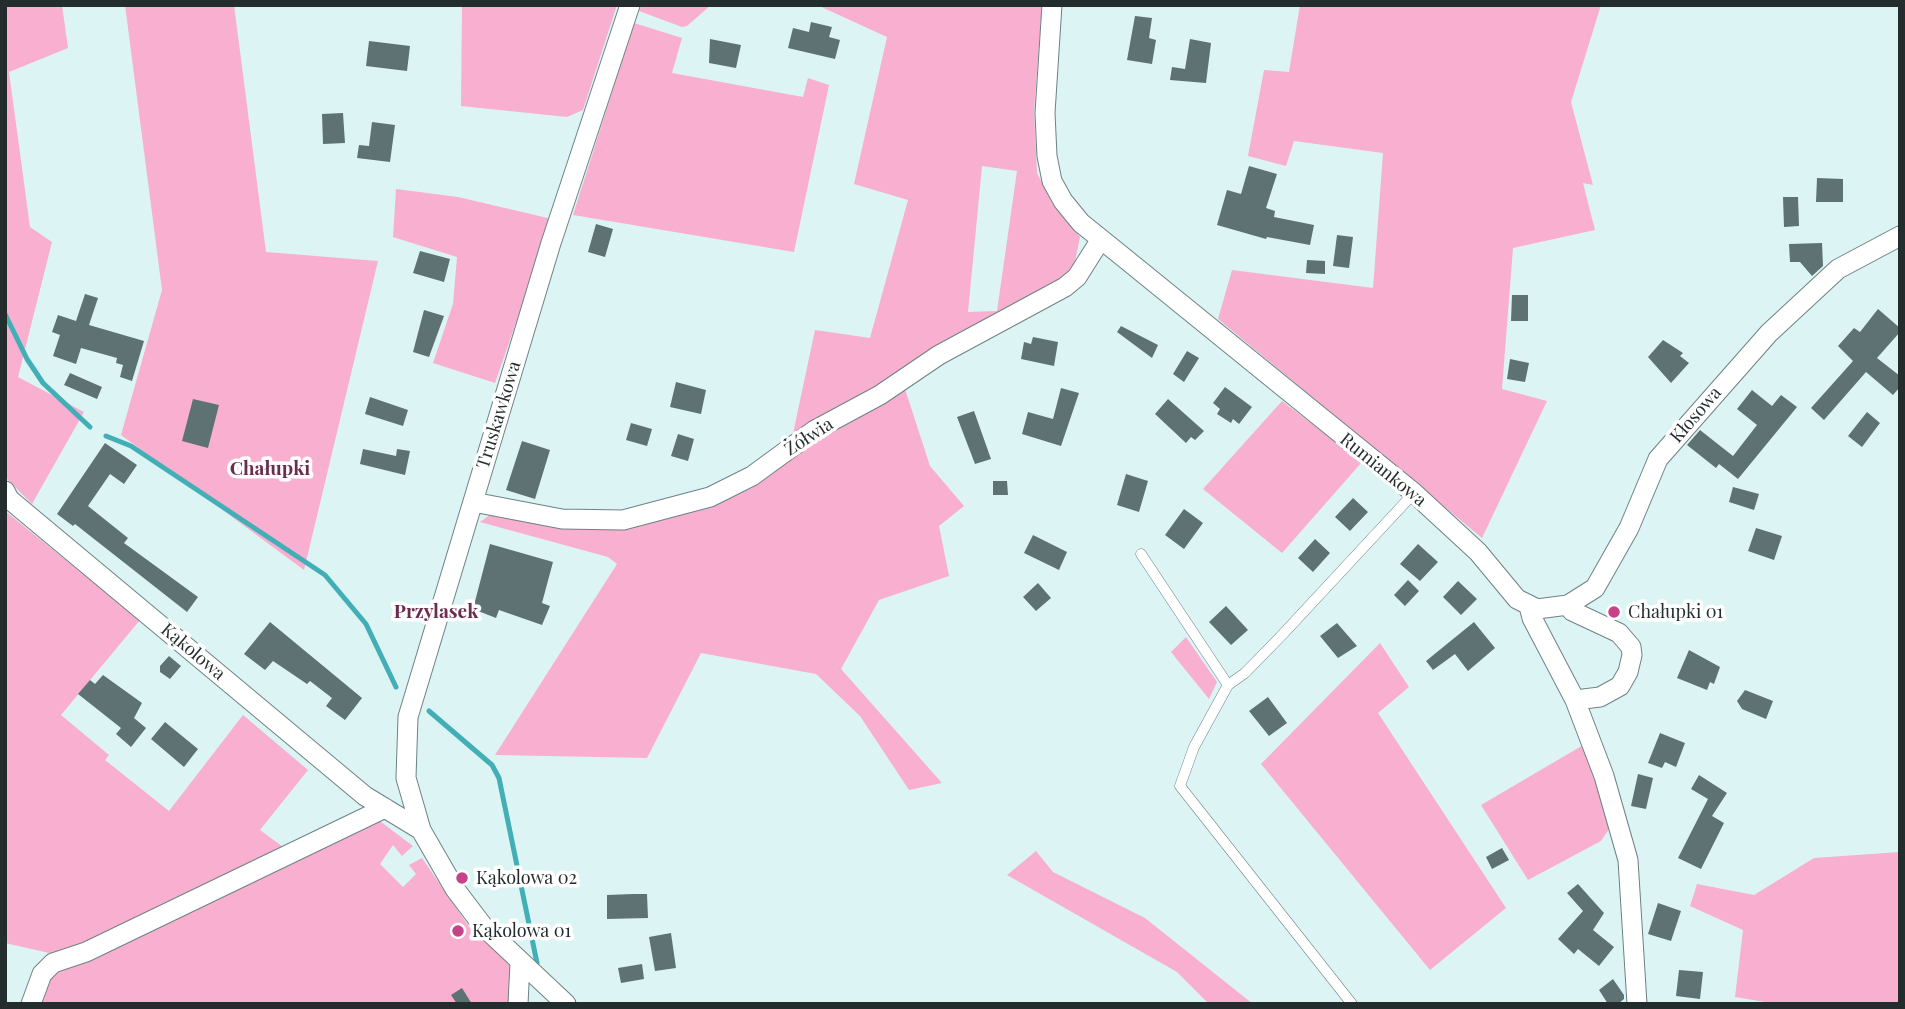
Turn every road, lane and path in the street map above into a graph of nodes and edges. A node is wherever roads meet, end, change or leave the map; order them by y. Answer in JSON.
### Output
{"nodes":[{"id":1,"x":630,"y":5,"type":"edge"},
{"id":2,"x":1052,"y":5,"type":"edge"},
{"id":3,"x":1900,"y":236,"type":"edge"},
{"id":4,"x":1101,"y":239,"type":"junction"},
{"id":5,"x":5,"y":491,"type":"edge"},
{"id":6,"x":1414,"y":493,"type":"junction"},
{"id":7,"x":473,"y":502,"type":"junction"},
{"id":8,"x":1141,"y":554,"type":"dead end"},
{"id":9,"x":1568,"y":605,"type":"junction"},
{"id":10,"x":1529,"y":606,"type":"junction"},
{"id":11,"x":1228,"y":685,"type":"junction"},
{"id":12,"x":1575,"y":700,"type":"junction"},
{"id":13,"x":385,"y":808,"type":"junction"},
{"id":14,"x":421,"y":830,"type":"junction"},
{"id":15,"x":520,"y":963,"type":"junction"},
{"id":16,"x":31,"y":1004,"type":"edge"},
{"id":17,"x":518,"y":1004,"type":"edge"},
{"id":18,"x":566,"y":1004,"type":"edge"},
{"id":19,"x":1352,"y":1004,"type":"edge"},
{"id":20,"x":1637,"y":1004,"type":"edge"}],
"edges":[{"from":1,"to":7,"type":"street","name":"Truskawkowa"},
{"from":2,"to":4,"type":"street","name":"Rumiankowa"},
{"from":3,"to":9,"type":"street","name":"Kłosowa"},
{"from":4,"to":6,"type":"street","name":"Rumiankowa"},
{"from":4,"to":7,"type":"street","name":"Żółwia"},
{"from":5,"to":13,"type":"street","name":"Kąkolowa"},
{"from":6,"to":10,"type":"street","name":"Rumiankowa"},
{"from":6,"to":11,"type":"lane"},
{"from":7,"to":14,"type":"street","name":"Truskawkowa"},
{"from":8,"to":11,"type":"lane"},
{"from":9,"to":10,"type":"street"},
{"from":9,"to":12,"type":"street"},
{"from":10,"to":12,"type":"street","name":"Rumiankowa"},
{"from":11,"to":19,"type":"lane"},
{"from":12,"to":20,"type":"street","name":"Rumiankowa"},
{"from":13,"to":14,"type":"street","name":"Kąkolowa"},
{"from":13,"to":16,"type":"street"},
{"from":14,"to":15,"type":"street","name":"Kąkolowa"},
{"from":15,"to":17,"type":"street"},
{"from":15,"to":18,"type":"street","name":"Kąkolowa"}]}
